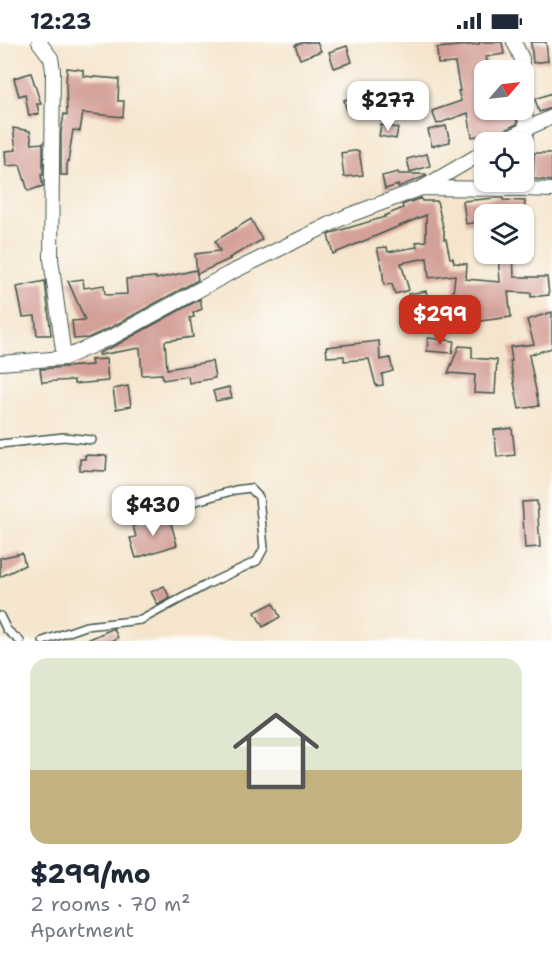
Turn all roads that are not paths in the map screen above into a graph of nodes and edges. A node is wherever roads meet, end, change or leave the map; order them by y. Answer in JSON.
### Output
{"nodes":[{"id":1,"x":39,"y":42,"type":"edge"},
{"id":2,"x":514,"y":42,"type":"edge"},
{"id":3,"x":522,"y":60,"type":"edge"},
{"id":4,"x":552,"y":117,"type":"edge"},
{"id":5,"x":526,"y":120,"type":"edge"},
{"id":6,"x":526,"y":129,"type":"junction"},
{"id":7,"x":520,"y":132,"type":"edge"},
{"id":8,"x":526,"y":132,"type":"edge"},
{"id":9,"x":474,"y":159,"type":"edge"},
{"id":10,"x":422,"y":188,"type":"junction"},
{"id":11,"x":474,"y":189,"type":"edge"},
{"id":12,"x":534,"y":189,"type":"edge"},
{"id":13,"x":552,"y":190,"type":"edge"},
{"id":14,"x":64,"y":358,"type":"junction"},
{"id":15,"x":0,"y":363,"type":"edge"},
{"id":16,"x":0,"y":433,"type":"edge"},
{"id":17,"x":92,"y":440,"type":"dead end"},
{"id":18,"x":1,"y":444,"type":"edge"},
{"id":19,"x":137,"y":518,"type":"dead end"},
{"id":20,"x":0,"y":616,"type":"edge"},
{"id":21,"x":20,"y":641,"type":"edge"},
{"id":22,"x":43,"y":641,"type":"edge"}],
"edges":[{"from":1,"to":14,"type":"street"},
{"from":2,"to":3,"type":"street"},
{"from":4,"to":6,"type":"street"},
{"from":5,"to":6,"type":"street"},
{"from":6,"to":7,"type":"street"},
{"from":6,"to":8,"type":"street"},
{"from":9,"to":10,"type":"street"},
{"from":10,"to":11,"type":"street"},
{"from":10,"to":14,"type":"street"},
{"from":12,"to":13,"type":"street"},
{"from":14,"to":15,"type":"street"},
{"from":16,"to":18,"type":"lane"},
{"from":17,"to":18,"type":"lane"},
{"from":19,"to":22,"type":"lane"},
{"from":20,"to":21,"type":"lane"}]}
